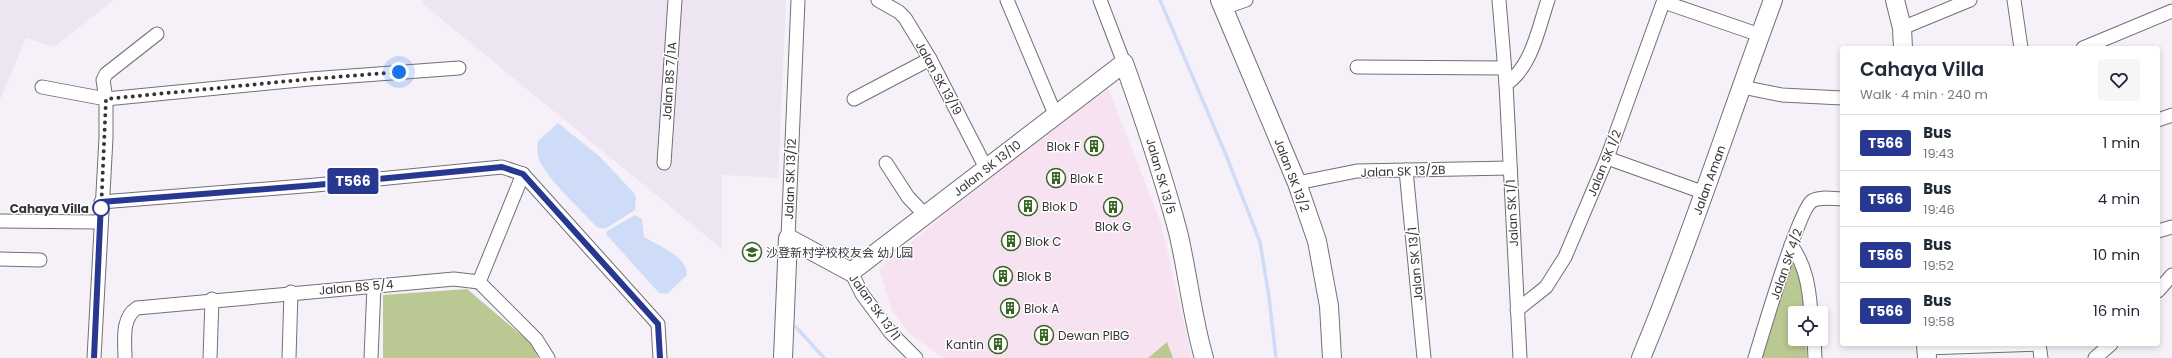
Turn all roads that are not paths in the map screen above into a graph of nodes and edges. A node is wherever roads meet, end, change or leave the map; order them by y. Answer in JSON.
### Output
{"nodes":[{"id":1,"x":675,"y":0,"type":"edge"},
{"id":2,"x":798,"y":0,"type":"edge"},
{"id":3,"x":878,"y":0,"type":"edge"},
{"id":4,"x":1007,"y":0,"type":"edge"},
{"id":5,"x":1100,"y":0,"type":"edge"},
{"id":6,"x":1246,"y":0,"type":"edge"},
{"id":7,"x":1499,"y":0,"type":"edge"},
{"id":8,"x":1548,"y":0,"type":"edge"},
{"id":9,"x":1773,"y":0,"type":"edge"},
{"id":10,"x":1895,"y":0,"type":"edge"},
{"id":11,"x":1970,"y":0,"type":"edge"},
{"id":12,"x":2014,"y":0,"type":"edge"},
{"id":13,"x":1664,"y":1,"type":"edge"},
{"id":14,"x":1221,"y":4,"type":"edge"},
{"id":15,"x":2172,"y":11,"type":"edge"},
{"id":16,"x":1902,"y":28,"type":"junction"},
{"id":17,"x":157,"y":34,"type":"dead end"},
{"id":18,"x":1760,"y":35,"type":"junction"},
{"id":19,"x":1903,"y":46,"type":"edge"},
{"id":20,"x":2021,"y":46,"type":"edge"},
{"id":21,"x":2088,"y":46,"type":"edge"},
{"id":22,"x":930,"y":59,"type":"junction"},
{"id":23,"x":1124,"y":63,"type":"junction"},
{"id":24,"x":1357,"y":67,"type":"dead end"},
{"id":25,"x":459,"y":68,"type":"dead end"},
{"id":26,"x":1504,"y":68,"type":"junction"},
{"id":27,"x":1506,"y":84,"type":"junction"},
{"id":28,"x":42,"y":87,"type":"dead end"},
{"id":29,"x":1742,"y":87,"type":"junction"},
{"id":30,"x":1840,"y":98,"type":"edge"},
{"id":31,"x":106,"y":99,"type":"junction"},
{"id":32,"x":854,"y":99,"type":"dead end"},
{"id":33,"x":1056,"y":114,"type":"junction"},
{"id":34,"x":2172,"y":115,"type":"edge"},
{"id":35,"x":2160,"y":119,"type":"edge"},
{"id":36,"x":1607,"y":158,"type":"junction"},
{"id":37,"x":664,"y":163,"type":"dead end"},
{"id":38,"x":886,"y":163,"type":"dead end"},
{"id":39,"x":986,"y":168,"type":"junction"},
{"id":40,"x":1510,"y":168,"type":"junction"},
{"id":41,"x":1406,"y":170,"type":"junction"},
{"id":42,"x":523,"y":174,"type":"junction"},
{"id":43,"x":1297,"y":183,"type":"junction"},
{"id":44,"x":1705,"y":193,"type":"junction"},
{"id":45,"x":1840,"y":199,"type":"edge"},
{"id":46,"x":101,"y":202,"type":"junction"},
{"id":47,"x":926,"y":216,"type":"junction"},
{"id":48,"x":0,"y":221,"type":"edge"},
{"id":49,"x":100,"y":222,"type":"junction"},
{"id":50,"x":2172,"y":228,"type":"edge"},
{"id":51,"x":2160,"y":231,"type":"edge"},
{"id":52,"x":788,"y":238,"type":"junction"},
{"id":53,"x":1791,"y":245,"type":"junction"},
{"id":54,"x":0,"y":259,"type":"edge"},
{"id":55,"x":40,"y":260,"type":"dead end"},
{"id":56,"x":851,"y":272,"type":"junction"},
{"id":57,"x":2172,"y":275,"type":"edge"},
{"id":58,"x":480,"y":282,"type":"junction"},
{"id":59,"x":374,"y":286,"type":"junction"},
{"id":60,"x":2160,"y":289,"type":"edge"},
{"id":61,"x":292,"y":292,"type":"junction"},
{"id":62,"x":212,"y":299,"type":"junction"},
{"id":63,"x":1810,"y":306,"type":"edge"},
{"id":64,"x":1517,"y":310,"type":"junction"},
{"id":65,"x":1814,"y":346,"type":"edge"},
{"id":66,"x":2001,"y":346,"type":"edge"},
{"id":67,"x":2039,"y":346,"type":"edge"},
{"id":68,"x":2109,"y":346,"type":"edge"},
{"id":69,"x":1926,"y":350,"type":"edge"},
{"id":70,"x":94,"y":358,"type":"edge"},
{"id":71,"x":125,"y":358,"type":"edge"},
{"id":72,"x":210,"y":358,"type":"edge"},
{"id":73,"x":289,"y":358,"type":"edge"},
{"id":74,"x":371,"y":358,"type":"edge"},
{"id":75,"x":548,"y":358,"type":"edge"},
{"id":76,"x":660,"y":358,"type":"edge"},
{"id":77,"x":783,"y":358,"type":"edge"},
{"id":78,"x":916,"y":358,"type":"edge"},
{"id":79,"x":1204,"y":358,"type":"edge"},
{"id":80,"x":1332,"y":358,"type":"edge"},
{"id":81,"x":1424,"y":358,"type":"edge"},
{"id":82,"x":1520,"y":358,"type":"edge"},
{"id":83,"x":1641,"y":358,"type":"edge"},
{"id":84,"x":1755,"y":358,"type":"edge"},
{"id":85,"x":1815,"y":358,"type":"edge"},
{"id":86,"x":2041,"y":358,"type":"edge"},
{"id":87,"x":2095,"y":358,"type":"edge"}],
"edges":[{"from":1,"to":37,"type":"street","name":"Jalan BS 7/1A"},
{"from":2,"to":52,"type":"street","name":"Jalan SK 13/12"},
{"from":3,"to":22,"type":"street","name":"Jalan SK 13/19"},
{"from":4,"to":33,"type":"street"},
{"from":5,"to":23,"type":"street","name":"Jalan SK 13/5"},
{"from":6,"to":14,"type":"street"},
{"from":7,"to":26,"type":"street","name":"Jalan SK 1/1"},
{"from":8,"to":27,"type":"street"},
{"from":9,"to":18,"type":"street","name":"Jalan Aman"},
{"from":10,"to":16,"type":"street"},
{"from":11,"to":16,"type":"street"},
{"from":12,"to":20,"type":"street"},
{"from":13,"to":18,"type":"street"},
{"from":13,"to":36,"type":"street","name":"Jalan SK 1/2"},
{"from":14,"to":43,"type":"street","name":"Jalan SK 13/2"},
{"from":15,"to":21,"type":"street"},
{"from":16,"to":19,"type":"street"},
{"from":17,"to":31,"type":"street"},
{"from":18,"to":29,"type":"street","name":"Jalan Aman"},
{"from":22,"to":32,"type":"street"},
{"from":22,"to":39,"type":"street","name":"Jalan SK 13/19"},
{"from":23,"to":33,"type":"street","name":"Jalan SK 13/10"},
{"from":23,"to":79,"type":"street","name":"Jalan SK 13/5"},
{"from":24,"to":26,"type":"street"},
{"from":25,"to":31,"type":"street"},
{"from":26,"to":27,"type":"street","name":"Jalan SK 1/1"},
{"from":27,"to":40,"type":"street","name":"Jalan SK 1/1"},
{"from":28,"to":31,"type":"street"},
{"from":29,"to":30,"type":"street"},
{"from":29,"to":44,"type":"street","name":"Jalan Aman"},
{"from":31,"to":46,"type":"street"},
{"from":33,"to":39,"type":"street","name":"Jalan SK 13/10"},
{"from":34,"to":35,"type":"street"},
{"from":36,"to":44,"type":"street"},
{"from":36,"to":64,"type":"street","name":"Jalan SK 1/2"},
{"from":38,"to":47,"type":"street"},
{"from":39,"to":47,"type":"street","name":"Jalan SK 13/10"},
{"from":40,"to":41,"type":"street","name":"Jalan SK 13/2B"},
{"from":40,"to":64,"type":"street","name":"Jalan SK 1/1"},
{"from":41,"to":43,"type":"street","name":"Jalan SK 13/2B"},
{"from":41,"to":81,"type":"street","name":"Jalan SK 13/1"},
{"from":42,"to":46,"type":"street"},
{"from":42,"to":58,"type":"street"},
{"from":42,"to":76,"type":"street"},
{"from":43,"to":80,"type":"street","name":"Jalan SK 13/2"},
{"from":44,"to":83,"type":"street","name":"Jalan Aman"},
{"from":45,"to":53,"type":"street","name":"Jalan SK 4/2"},
{"from":46,"to":49,"type":"street"},
{"from":47,"to":56,"type":"street","name":"Jalan SK 13/10"},
{"from":48,"to":49,"type":"street"},
{"from":49,"to":70,"type":"street"},
{"from":50,"to":51,"type":"street"},
{"from":52,"to":56,"type":"street","name":"Jalan SK 13/11"},
{"from":52,"to":77,"type":"street","name":"Jalan SK 13/12"},
{"from":53,"to":63,"type":"street"},
{"from":53,"to":84,"type":"street","name":"Jalan SK 4/2"},
{"from":54,"to":55,"type":"street"},
{"from":56,"to":78,"type":"street","name":"Jalan SK 13/11"},
{"from":57,"to":60,"type":"street"},
{"from":58,"to":59,"type":"street","name":"Jalan BS 5/4"},
{"from":58,"to":75,"type":"street"},
{"from":59,"to":61,"type":"street","name":"Jalan BS 5/4"},
{"from":59,"to":74,"type":"street"},
{"from":61,"to":62,"type":"street","name":"Jalan BS 5/4"},
{"from":61,"to":73,"type":"street"},
{"from":62,"to":71,"type":"street","name":"Jalan BS 5/4"},
{"from":62,"to":72,"type":"street"},
{"from":64,"to":82,"type":"street","name":"Jalan SK 1/1"},
{"from":65,"to":85,"type":"street"},
{"from":66,"to":69,"type":"street"},
{"from":67,"to":86,"type":"street"},
{"from":68,"to":87,"type":"street"}]}
